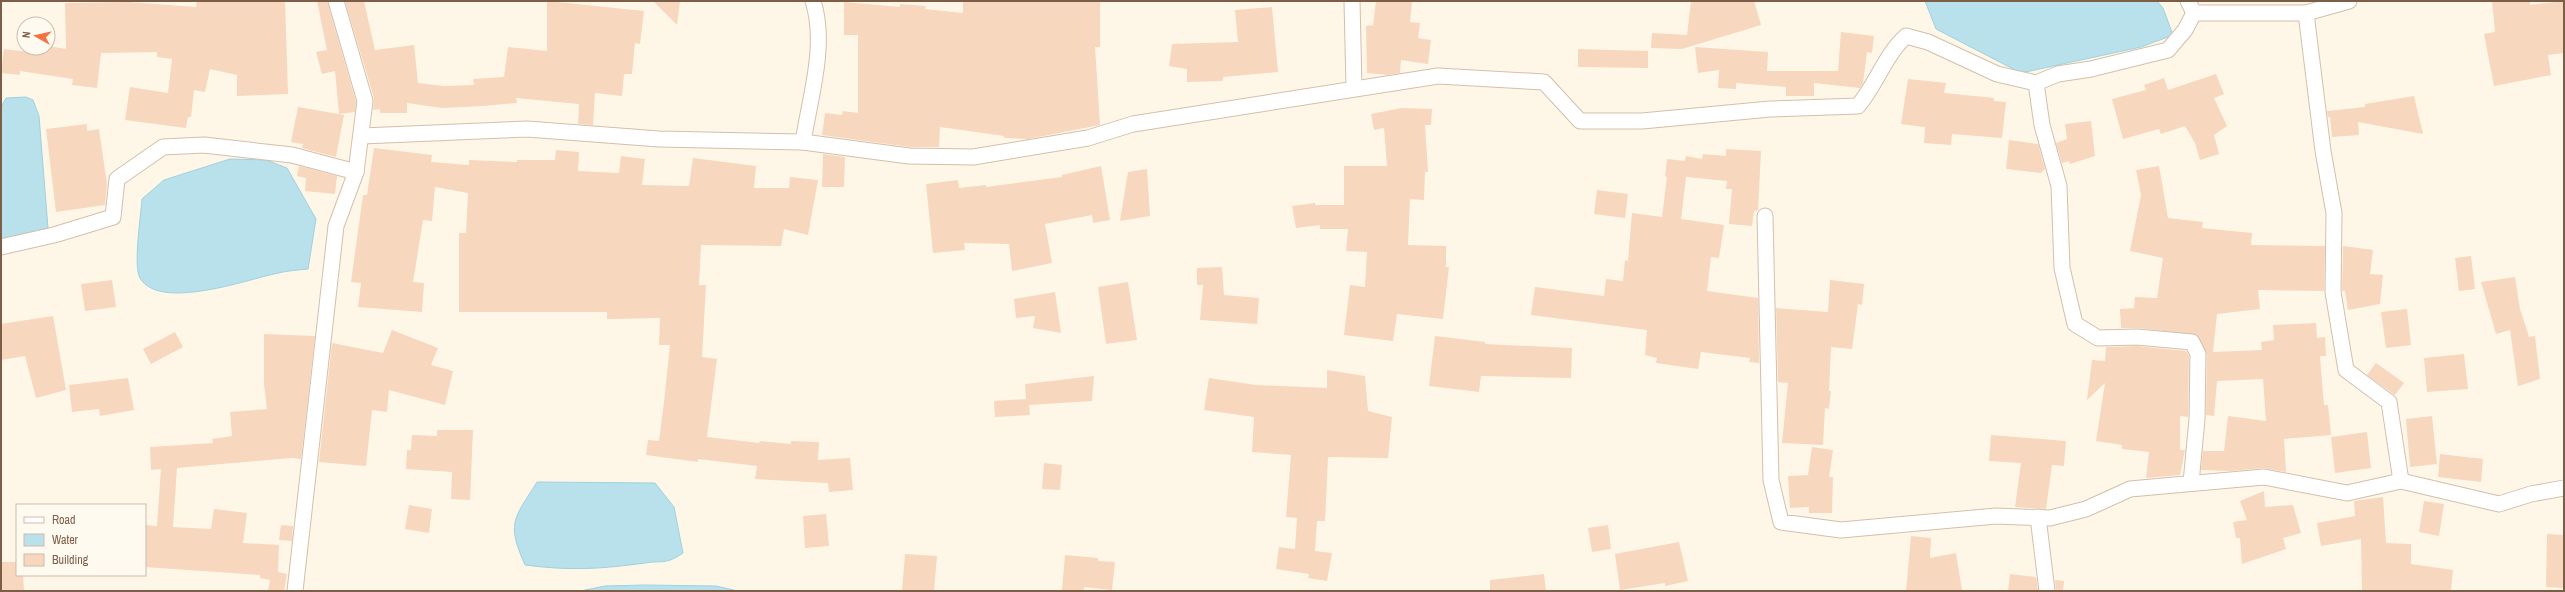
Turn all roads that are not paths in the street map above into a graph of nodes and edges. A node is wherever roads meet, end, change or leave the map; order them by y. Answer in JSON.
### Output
{"nodes":[{"id":1,"x":336,"y":1,"type":"edge"},
{"id":2,"x":813,"y":1,"type":"edge"},
{"id":3,"x":1352,"y":1,"type":"edge"},
{"id":4,"x":2349,"y":1,"type":"edge"},
{"id":5,"x":2191,"y":7,"type":"edge"},
{"id":6,"x":2306,"y":13,"type":"junction"},
{"id":7,"x":2036,"y":83,"type":"junction"},
{"id":8,"x":1354,"y":88,"type":"junction"},
{"id":9,"x":362,"y":136,"type":"junction"},
{"id":10,"x":803,"y":142,"type":"junction"},
{"id":11,"x":356,"y":172,"type":"junction"},
{"id":12,"x":1765,"y":216,"type":"dead end"},
{"id":13,"x":1,"y":248,"type":"edge"},
{"id":14,"x":2401,"y":481,"type":"junction"},
{"id":15,"x":2191,"y":483,"type":"junction"},
{"id":16,"x":2564,"y":488,"type":"edge"},
{"id":17,"x":2038,"y":517,"type":"junction"},
{"id":18,"x":295,"y":591,"type":"edge"},
{"id":19,"x":2047,"y":591,"type":"edge"}],
"edges":[{"from":1,"to":9,"type":"street"},
{"from":2,"to":10,"type":"street"},
{"from":3,"to":8,"type":"street"},
{"from":4,"to":6,"type":"street"},
{"from":5,"to":6,"type":"street"},
{"from":5,"to":7,"type":"street"},
{"from":6,"to":14,"type":"street"},
{"from":7,"to":8,"type":"street"},
{"from":7,"to":15,"type":"street"},
{"from":8,"to":10,"type":"street"},
{"from":9,"to":10,"type":"street"},
{"from":9,"to":11,"type":"street"},
{"from":11,"to":13,"type":"street"},
{"from":11,"to":18,"type":"street"},
{"from":12,"to":17,"type":"street"},
{"from":14,"to":15,"type":"street"},
{"from":14,"to":16,"type":"street"},
{"from":15,"to":17,"type":"street"},
{"from":17,"to":19,"type":"street"}]}
